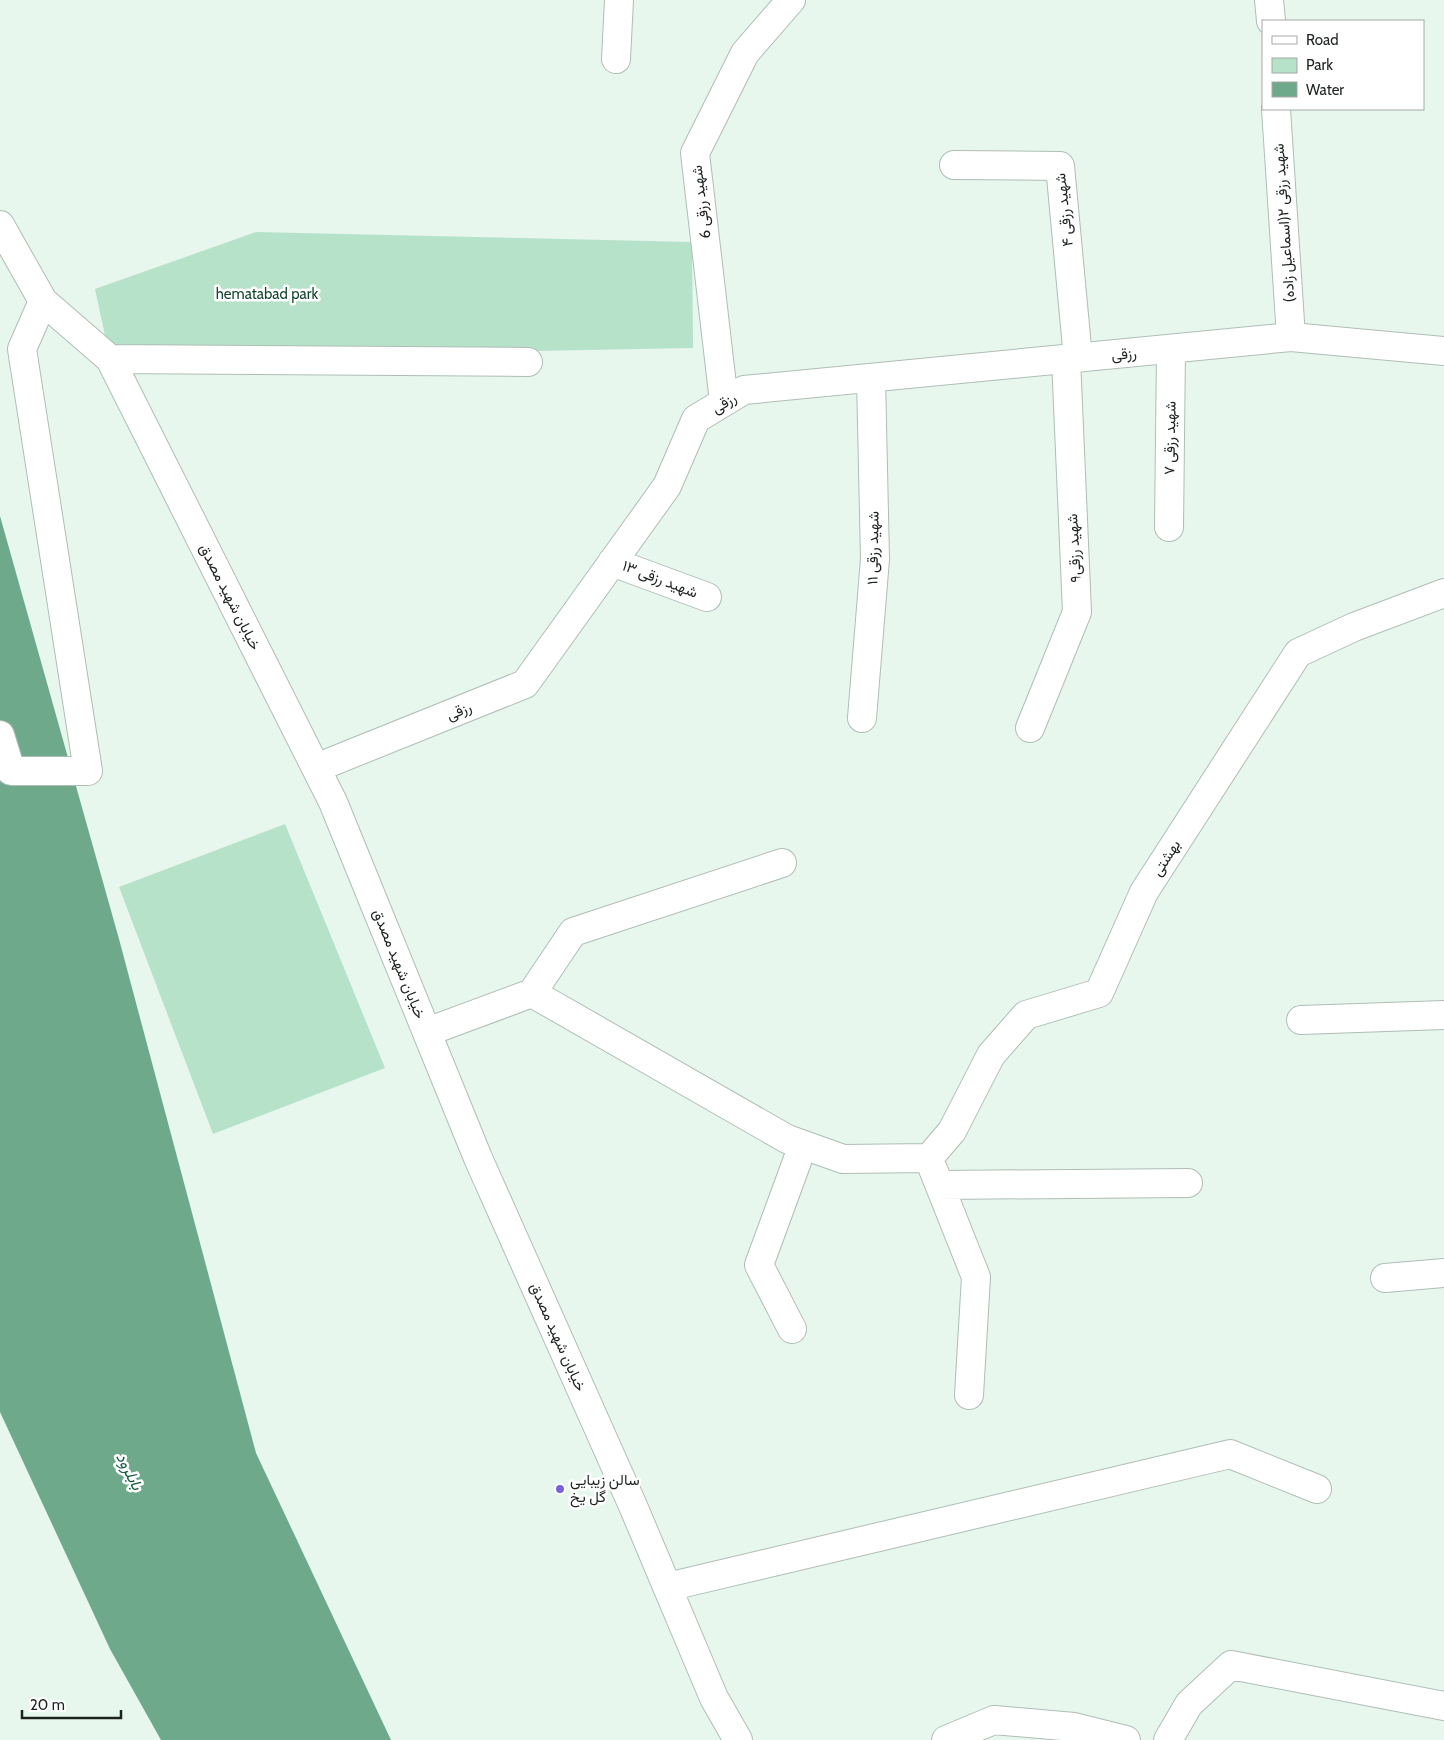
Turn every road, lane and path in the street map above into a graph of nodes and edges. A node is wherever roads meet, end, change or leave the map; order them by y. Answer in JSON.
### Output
{"nodes":[{"id":1,"x":619,"y":0,"type":"edge"},
{"id":2,"x":790,"y":0,"type":"edge"},
{"id":3,"x":1269,"y":0,"type":"edge"},
{"id":4,"x":1271,"y":20,"type":"edge"},
{"id":5,"x":616,"y":59,"type":"dead end"},
{"id":6,"x":1276,"y":110,"type":"edge"},
{"id":7,"x":954,"y":165,"type":"dead end"},
{"id":8,"x":0,"y":225,"type":"edge"},
{"id":9,"x":43,"y":301,"type":"junction"},
{"id":10,"x":1291,"y":337,"type":"junction"},
{"id":11,"x":1171,"y":349,"type":"junction"},
{"id":12,"x":1444,"y":351,"type":"edge"},
{"id":13,"x":1072,"y":358,"type":"junction"},
{"id":14,"x":110,"y":359,"type":"junction"},
{"id":15,"x":528,"y":362,"type":"dead end"},
{"id":16,"x":871,"y":378,"type":"junction"},
{"id":17,"x":724,"y":402,"type":"junction"},
{"id":18,"x":1169,"y":527,"type":"dead end"},
{"id":19,"x":612,"y":562,"type":"junction"},
{"id":20,"x":1444,"y":593,"type":"edge"},
{"id":21,"x":707,"y":597,"type":"dead end"},
{"id":22,"x":862,"y":718,"type":"dead end"},
{"id":23,"x":1030,"y":728,"type":"dead end"},
{"id":24,"x":0,"y":736,"type":"edge"},
{"id":25,"x":316,"y":768,"type":"junction"},
{"id":26,"x":782,"y":863,"type":"dead end"},
{"id":27,"x":532,"y":993,"type":"junction"},
{"id":28,"x":1444,"y":1015,"type":"edge"},
{"id":29,"x":1301,"y":1020,"type":"dead end"},
{"id":30,"x":427,"y":1032,"type":"junction"},
{"id":31,"x":803,"y":1144,"type":"junction"},
{"id":32,"x":929,"y":1158,"type":"junction"},
{"id":33,"x":1188,"y":1183,"type":"dead end"},
{"id":34,"x":940,"y":1185,"type":"junction"},
{"id":35,"x":1444,"y":1273,"type":"edge"},
{"id":36,"x":1384,"y":1278,"type":"dead end"},
{"id":37,"x":792,"y":1329,"type":"dead end"},
{"id":38,"x":970,"y":1395,"type":"dead end"},
{"id":39,"x":1317,"y":1489,"type":"dead end"},
{"id":40,"x":667,"y":1587,"type":"junction"},
{"id":41,"x":1444,"y":1706,"type":"edge"},
{"id":42,"x":738,"y":1740,"type":"edge"},
{"id":43,"x":946,"y":1740,"type":"edge"},
{"id":44,"x":1126,"y":1740,"type":"edge"},
{"id":45,"x":1168,"y":1740,"type":"edge"}],
"edges":[{"from":1,"to":5,"type":"street"},
{"from":2,"to":17,"type":"street","name":"شهید رزقی 6"},
{"from":3,"to":4,"type":"street"},
{"from":6,"to":10,"type":"street","name":"شهید رزقی ۲(اسماعیل زاده)"},
{"from":7,"to":13,"type":"street","name":"شهید رزقی ۴"},
{"from":8,"to":9,"type":"street","name":"خیابان شهید مصدق"},
{"from":9,"to":14,"type":"street","name":"خیابان شهید مصدق"},
{"from":9,"to":24,"type":"street"},
{"from":10,"to":11,"type":"street","name":"رزقی"},
{"from":10,"to":12,"type":"street","name":"رزقی"},
{"from":11,"to":13,"type":"street","name":"رزقی"},
{"from":11,"to":18,"type":"street","name":"شهید رزقی ۷"},
{"from":13,"to":16,"type":"street","name":"رزقی"},
{"from":13,"to":23,"type":"street","name":"شهید رزقی۹"},
{"from":14,"to":15,"type":"street"},
{"from":14,"to":25,"type":"street","name":"خیابان شهید مصدق"},
{"from":16,"to":17,"type":"street","name":"رزقی"},
{"from":16,"to":22,"type":"street","name":"شهید رزقی ۱۱"},
{"from":17,"to":19,"type":"street","name":"رزقی"},
{"from":19,"to":21,"type":"street","name":"شهید رزقی ۱۳"},
{"from":19,"to":25,"type":"street","name":"رزقی"},
{"from":20,"to":32,"type":"street","name":"بهشتی"},
{"from":25,"to":30,"type":"street","name":"خیابان شهید مصدق"},
{"from":26,"to":27,"type":"street"},
{"from":27,"to":30,"type":"street"},
{"from":27,"to":31,"type":"street"},
{"from":28,"to":29,"type":"street"},
{"from":30,"to":40,"type":"street","name":"خیابان شهید مصدق"},
{"from":31,"to":32,"type":"street"},
{"from":31,"to":37,"type":"street"},
{"from":32,"to":34,"type":"street"},
{"from":33,"to":34,"type":"street"},
{"from":34,"to":38,"type":"street"},
{"from":35,"to":36,"type":"street"},
{"from":39,"to":40,"type":"street"},
{"from":40,"to":42,"type":"street","name":"خیابان شهید مصدق"},
{"from":41,"to":45,"type":"street"},
{"from":43,"to":44,"type":"street"}]}
